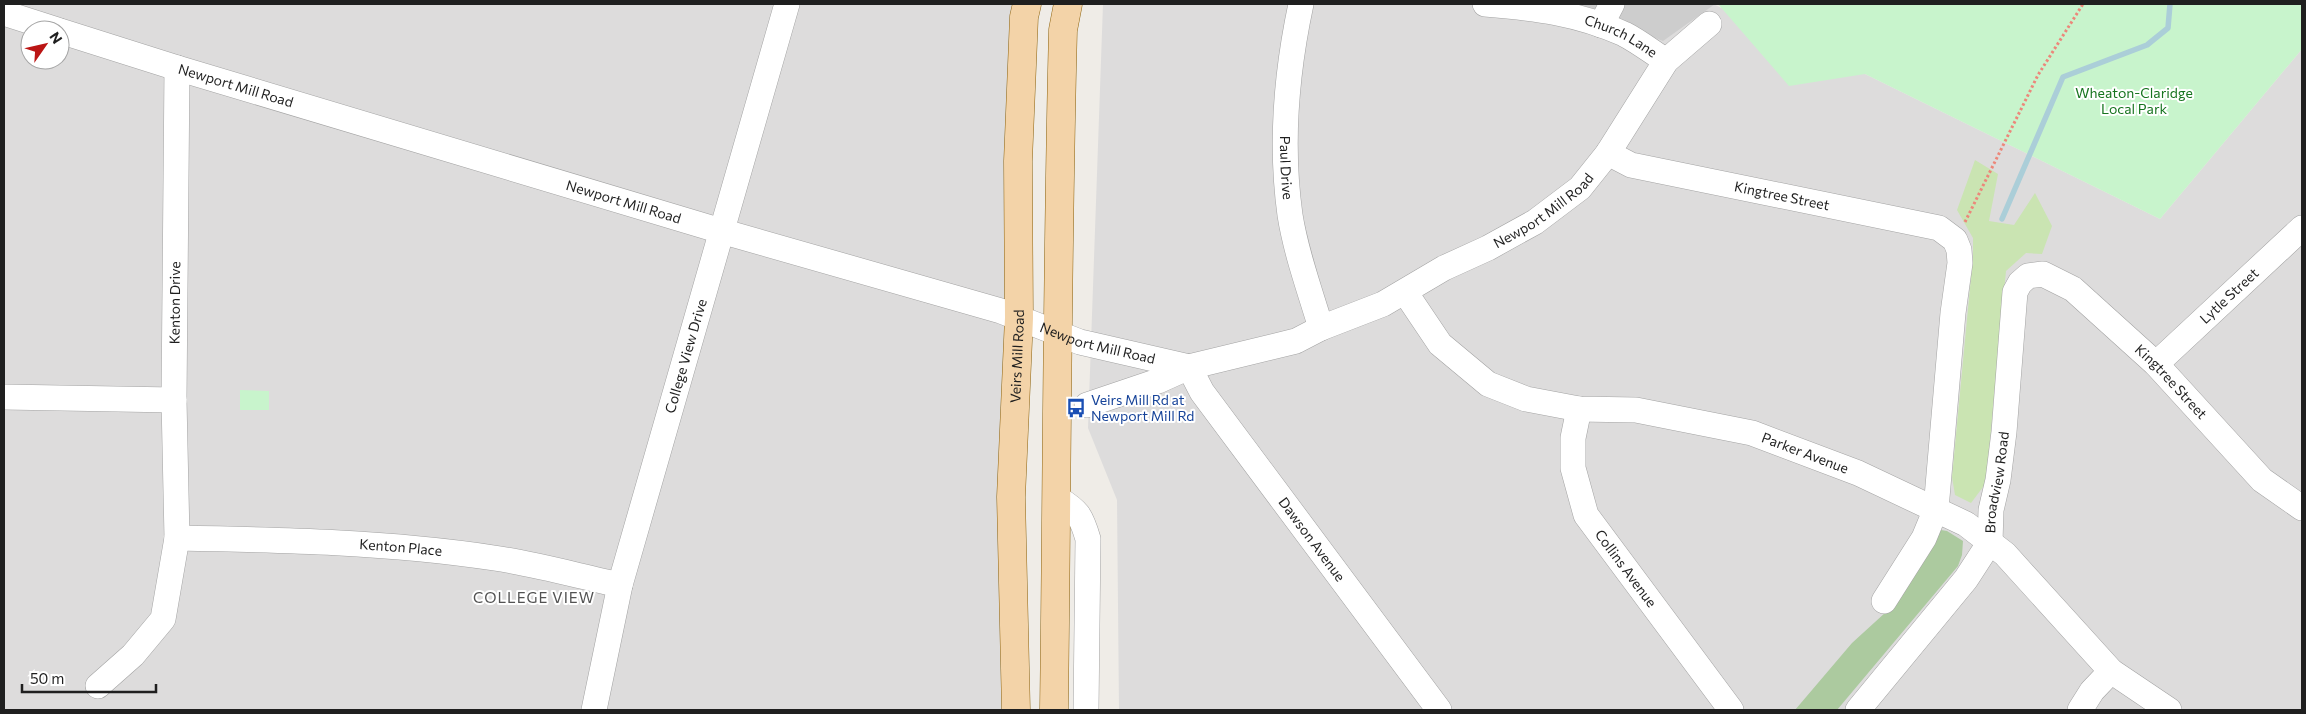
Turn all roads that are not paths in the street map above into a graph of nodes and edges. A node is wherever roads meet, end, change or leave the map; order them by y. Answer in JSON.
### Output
{"nodes":[{"id":1,"x":787,"y":4,"type":"edge"},
{"id":2,"x":1027,"y":4,"type":"edge"},
{"id":3,"x":1068,"y":4,"type":"edge"},
{"id":4,"x":1301,"y":4,"type":"edge"},
{"id":5,"x":1485,"y":4,"type":"edge"},
{"id":6,"x":4,"y":13,"type":"edge"},
{"id":7,"x":1606,"y":14,"type":"edge"},
{"id":8,"x":27,"y":20,"type":"edge"},
{"id":9,"x":1709,"y":24,"type":"dead end"},
{"id":10,"x":70,"y":34,"type":"edge"},
{"id":11,"x":1666,"y":61,"type":"junction"},
{"id":12,"x":176,"y":68,"type":"junction"},
{"id":13,"x":1608,"y":153,"type":"junction"},
{"id":14,"x":2302,"y":228,"type":"edge"},
{"id":15,"x":721,"y":231,"type":"junction"},
{"id":16,"x":2028,"y":276,"type":"joint"},
{"id":17,"x":1405,"y":292,"type":"junction"},
{"id":18,"x":1019,"y":318,"type":"junction"},
{"id":19,"x":1321,"y":328,"type":"junction"},
{"id":20,"x":1057,"y":333,"type":"junction"},
{"id":21,"x":2156,"y":364,"type":"junction"},
{"id":22,"x":1189,"y":367,"type":"junction"},
{"id":23,"x":4,"y":397,"type":"edge"},
{"id":24,"x":174,"y":400,"type":"junction"},
{"id":25,"x":1087,"y":405,"type":"dead end"},
{"id":26,"x":1579,"y":409,"type":"junction"},
{"id":27,"x":1057,"y":498,"type":"junction"},
{"id":28,"x":2302,"y":508,"type":"edge"},
{"id":29,"x":1936,"y":510,"type":"junction"},
{"id":30,"x":177,"y":538,"type":"junction"},
{"id":31,"x":1990,"y":542,"type":"junction"},
{"id":32,"x":620,"y":586,"type":"junction"},
{"id":33,"x":1884,"y":601,"type":"dead end"},
{"id":34,"x":2111,"y":672,"type":"junction"},
{"id":35,"x":98,"y":686,"type":"dead end"},
{"id":36,"x":594,"y":710,"type":"edge"},
{"id":37,"x":1016,"y":710,"type":"edge"},
{"id":38,"x":1054,"y":710,"type":"edge"},
{"id":39,"x":1086,"y":710,"type":"edge"},
{"id":40,"x":1439,"y":710,"type":"edge"},
{"id":41,"x":1731,"y":710,"type":"edge"},
{"id":42,"x":1858,"y":710,"type":"edge"},
{"id":43,"x":2080,"y":710,"type":"edge"},
{"id":44,"x":2169,"y":710,"type":"edge"}],
"edges":[{"from":1,"to":15,"type":"street","name":"College View Drive"},
{"from":2,"to":18,"type":"main road","name":"Veirs Mill Road"},
{"from":3,"to":20,"type":"main road"},
{"from":4,"to":19,"type":"street","name":"Paul Drive"},
{"from":5,"to":7,"type":"street","name":"Church Lane"},
{"from":6,"to":8,"type":"street","name":"Newport Mill Road"},
{"from":7,"to":11,"type":"street","name":"Church Lane"},
{"from":9,"to":11,"type":"street","name":"Newport Mill Road"},
{"from":10,"to":12,"type":"street","name":"Newport Mill Road"},
{"from":11,"to":13,"type":"street","name":"Newport Mill Road"},
{"from":12,"to":15,"type":"street","name":"Newport Mill Road"},
{"from":12,"to":24,"type":"street","name":"Kenton Drive"},
{"from":13,"to":17,"type":"street","name":"Newport Mill Road"},
{"from":13,"to":29,"type":"street","name":"Kingtree Street"},
{"from":14,"to":21,"type":"street","name":"Lytle Street"},
{"from":15,"to":18,"type":"street","name":"Newport Mill Road"},
{"from":15,"to":32,"type":"street","name":"College View Drive"},
{"from":16,"to":21,"type":"street","name":"Kingtree Street"},
{"from":16,"to":31,"type":"street","name":"Broadview Road"},
{"from":17,"to":19,"type":"street","name":"Newport Mill Road"},
{"from":17,"to":26,"type":"street","name":"Parker Avenue"},
{"from":18,"to":20,"type":"street","name":"Newport Mill Road"},
{"from":18,"to":37,"type":"main road","name":"Veirs Mill Road"},
{"from":19,"to":22,"type":"street","name":"Newport Mill Road"},
{"from":20,"to":22,"type":"street","name":"Newport Mill Road"},
{"from":20,"to":27,"type":"main road"},
{"from":21,"to":28,"type":"street","name":"Kingtree Street"},
{"from":22,"to":25,"type":"street","name":"Newport Mill Road"},
{"from":22,"to":40,"type":"street","name":"Dawson Avenue"},
{"from":23,"to":24,"type":"street"},
{"from":24,"to":30,"type":"street","name":"Kenton Drive"},
{"from":26,"to":29,"type":"street","name":"Parker Avenue"},
{"from":26,"to":41,"type":"street","name":"Collins Avenue"},
{"from":27,"to":38,"type":"main road"},
{"from":27,"to":39,"type":"street"},
{"from":29,"to":31,"type":"street","name":"Parker Avenue"},
{"from":29,"to":33,"type":"street"},
{"from":30,"to":32,"type":"street","name":"Kenton Place"},
{"from":30,"to":35,"type":"street","name":"Kenton Drive"},
{"from":31,"to":34,"type":"street","name":"Parker Avenue"},
{"from":31,"to":42,"type":"street","name":"Broadview Road"},
{"from":32,"to":36,"type":"street","name":"College View Drive"},
{"from":34,"to":43,"type":"street"},
{"from":34,"to":44,"type":"street","name":"Parker Avenue"}]}
